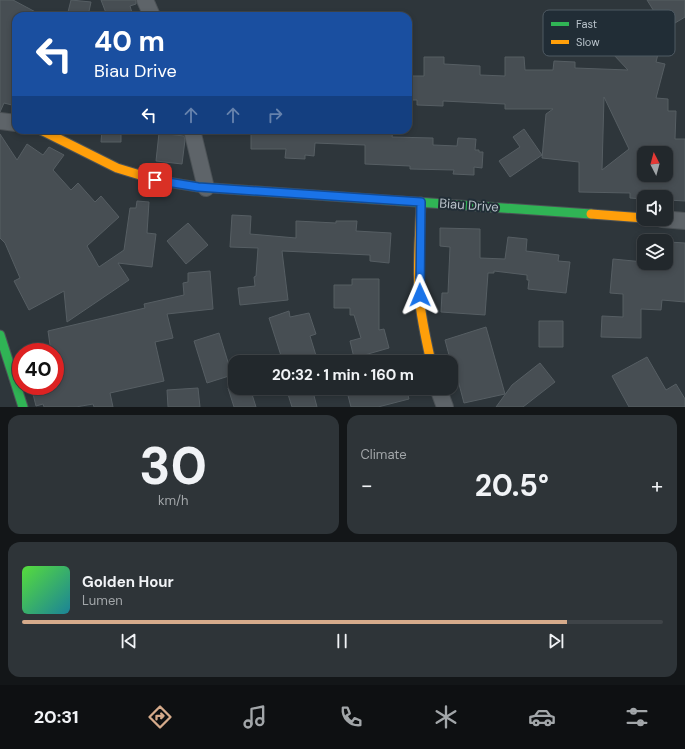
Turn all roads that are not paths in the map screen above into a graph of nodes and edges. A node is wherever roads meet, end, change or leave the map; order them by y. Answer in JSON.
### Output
{"nodes":[{"id":1,"x":145,"y":0,"type":"edge"},
{"id":2,"x":150,"y":12,"type":"edge"},
{"id":3,"x":0,"y":121,"type":"edge"},
{"id":4,"x":12,"y":122,"type":"edge"},
{"id":5,"x":51,"y":134,"type":"edge"},
{"id":6,"x":193,"y":134,"type":"edge"},
{"id":7,"x":206,"y":188,"type":"junction"},
{"id":8,"x":421,"y":202,"type":"junction"},
{"id":9,"x":637,"y":217,"type":"edge"},
{"id":10,"x":673,"y":220,"type":"edge"},
{"id":11,"x":685,"y":221,"type":"edge"},
{"id":12,"x":0,"y":335,"type":"edge"},
{"id":13,"x":430,"y":355,"type":"edge"},
{"id":14,"x":441,"y":395,"type":"edge"},
{"id":15,"x":22,"y":407,"type":"edge"},
{"id":16,"x":445,"y":407,"type":"edge"}],
"edges":[{"from":1,"to":2,"type":"street"},
{"from":3,"to":4,"type":"street"},
{"from":5,"to":7,"type":"street","name":"Biau Drive"},
{"from":6,"to":7,"type":"street"},
{"from":7,"to":8,"type":"street","name":"Biau Drive"},
{"from":8,"to":9,"type":"street","name":"Biau Drive"},
{"from":8,"to":13,"type":"street"},
{"from":10,"to":11,"type":"street"},
{"from":12,"to":15,"type":"street"},
{"from":14,"to":16,"type":"street"}]}
